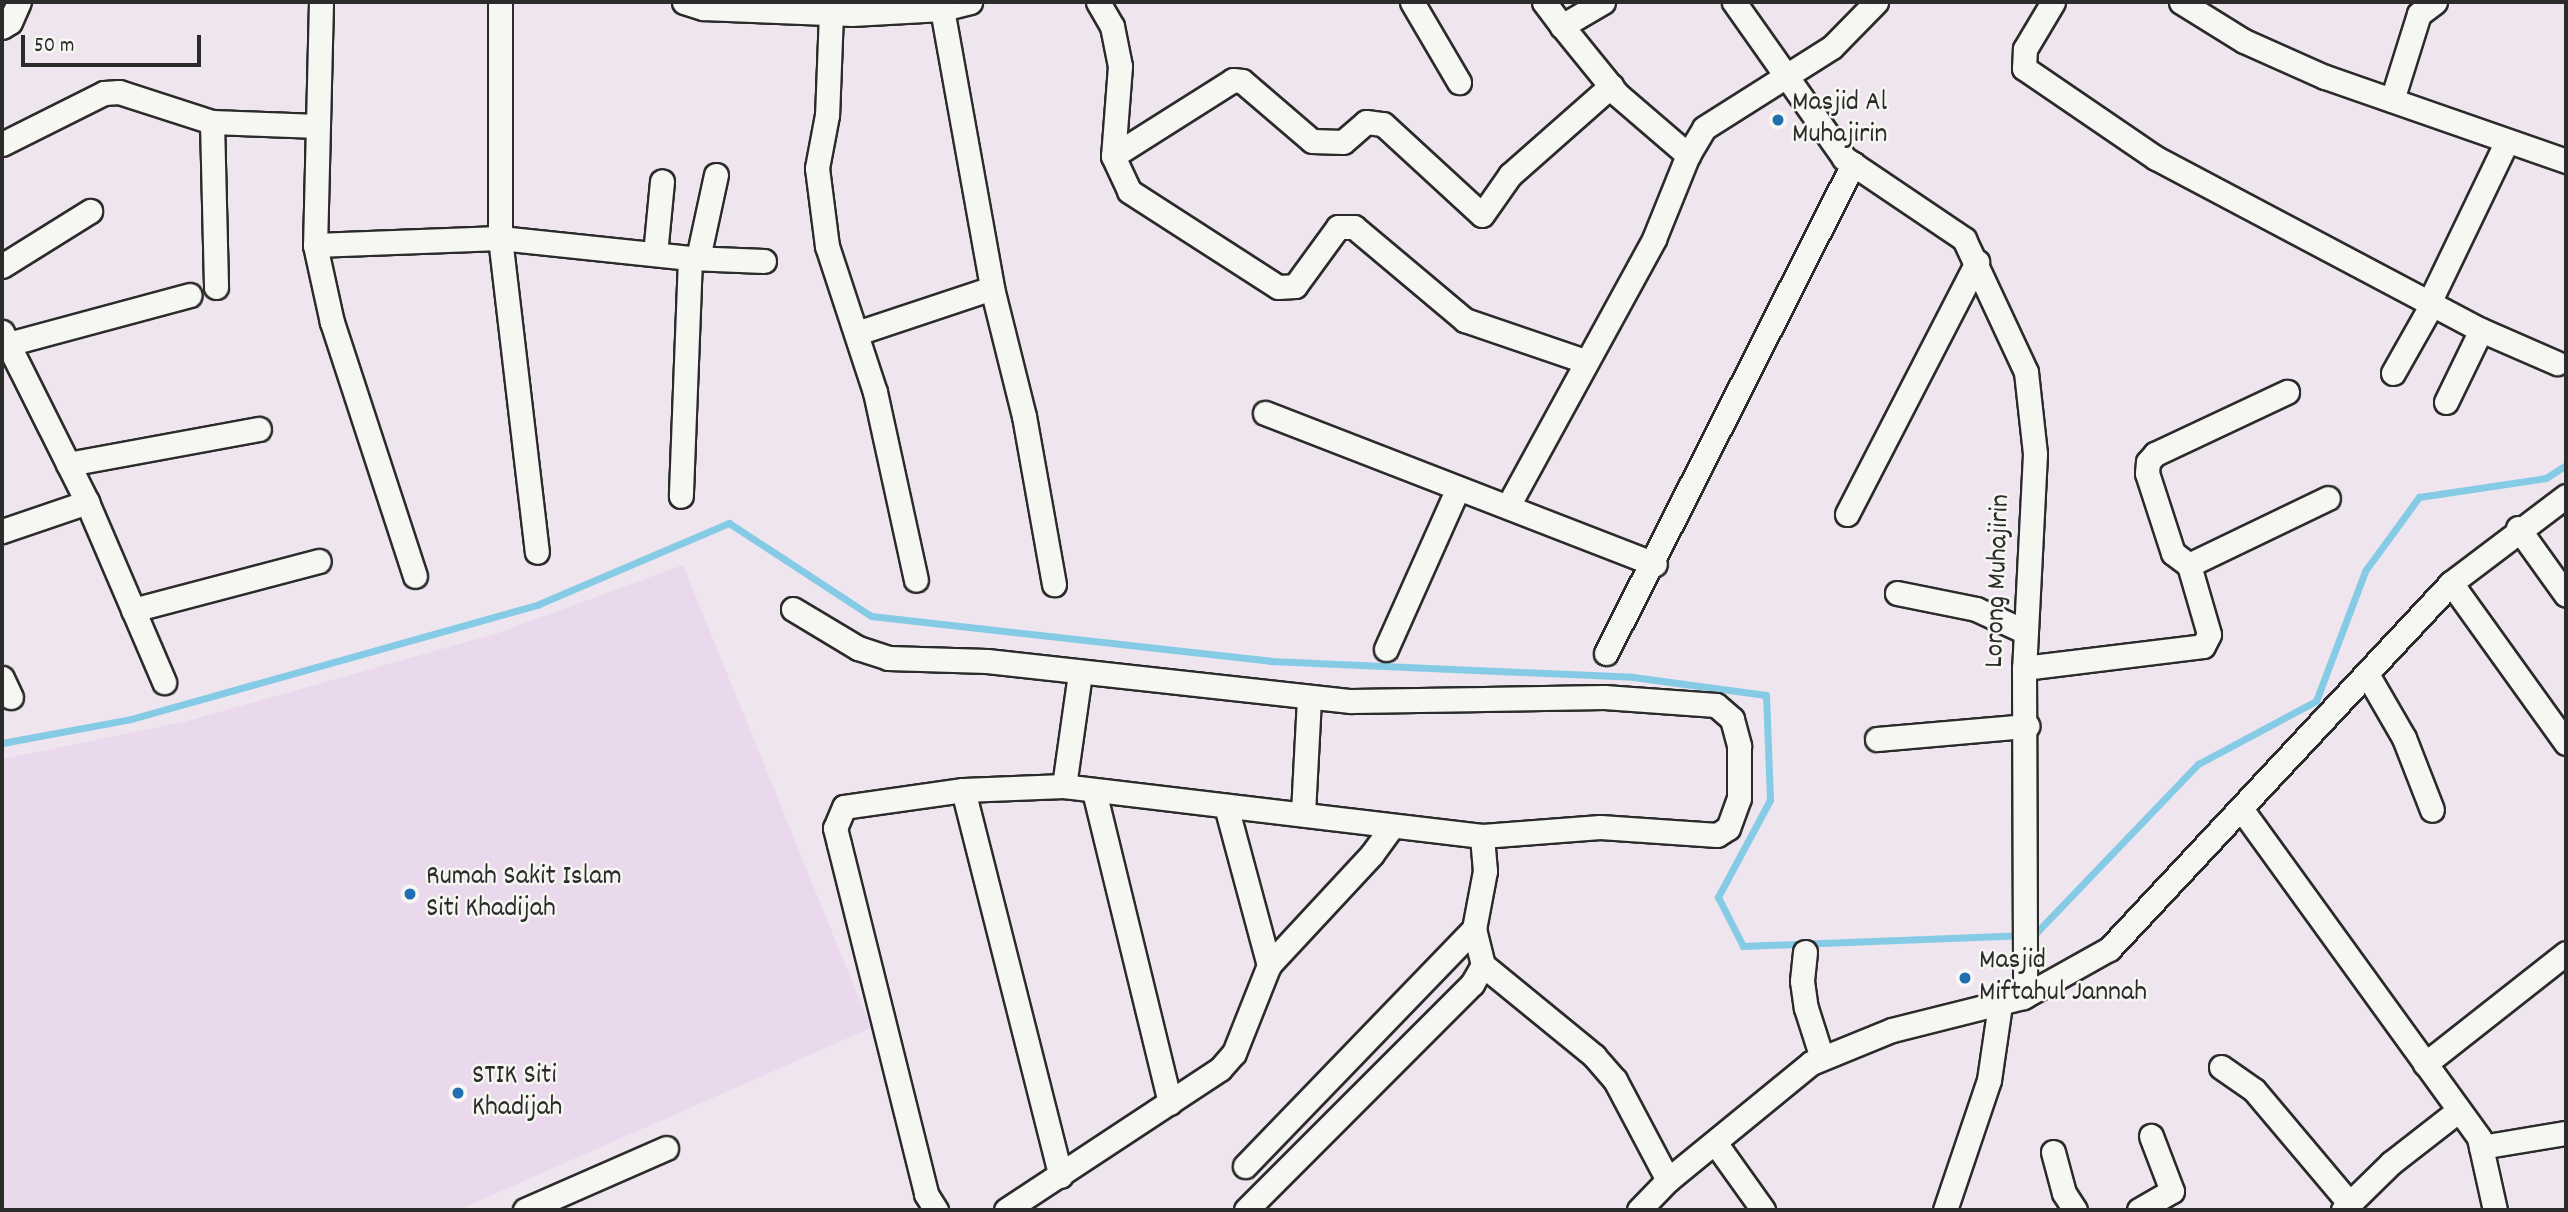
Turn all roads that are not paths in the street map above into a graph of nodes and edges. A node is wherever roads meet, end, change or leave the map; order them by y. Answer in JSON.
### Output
{"nodes":[{"id":1,"x":19,"y":2,"type":"edge"},
{"id":2,"x":321,"y":2,"type":"edge"},
{"id":3,"x":500,"y":2,"type":"edge"},
{"id":4,"x":970,"y":2,"type":"edge"},
{"id":5,"x":1098,"y":2,"type":"edge"},
{"id":6,"x":1412,"y":2,"type":"edge"},
{"id":7,"x":1544,"y":2,"type":"edge"},
{"id":8,"x":1603,"y":2,"type":"edge"},
{"id":9,"x":1734,"y":2,"type":"edge"},
{"id":10,"x":1876,"y":2,"type":"edge"},
{"id":11,"x":2053,"y":2,"type":"edge"},
{"id":12,"x":2435,"y":2,"type":"edge"},
{"id":13,"x":696,"y":4,"type":"edge"},
{"id":14,"x":2190,"y":5,"type":"edge"},
{"id":15,"x":942,"y":9,"type":"junction"},
{"id":16,"x":844,"y":10,"type":"edge"},
{"id":17,"x":1562,"y":26,"type":"junction"},
{"id":18,"x":2,"y":27,"type":"edge"},
{"id":19,"x":1783,"y":76,"type":"junction"},
{"id":20,"x":1459,"y":82,"type":"dead end"},
{"id":21,"x":1611,"y":86,"type":"junction"},
{"id":22,"x":2392,"y":100,"type":"junction"},
{"id":23,"x":212,"y":122,"type":"junction"},
{"id":24,"x":318,"y":126,"type":"junction"},
{"id":25,"x":2506,"y":143,"type":"junction"},
{"id":26,"x":2,"y":144,"type":"edge"},
{"id":27,"x":1688,"y":155,"type":"junction"},
{"id":28,"x":1113,"y":156,"type":"junction"},
{"id":29,"x":2566,"y":161,"type":"edge"},
{"id":30,"x":1853,"y":164,"type":"junction"},
{"id":31,"x":716,"y":174,"type":"dead end"},
{"id":32,"x":662,"y":181,"type":"dead end"},
{"id":33,"x":90,"y":211,"type":"dead end"},
{"id":34,"x":500,"y":238,"type":"junction"},
{"id":35,"x":315,"y":245,"type":"junction"},
{"id":36,"x":655,"y":254,"type":"junction"},
{"id":37,"x":694,"y":258,"type":"junction"},
{"id":38,"x":764,"y":261,"type":"dead end"},
{"id":39,"x":1977,"y":262,"type":"junction"},
{"id":40,"x":2,"y":265,"type":"edge"},
{"id":41,"x":216,"y":288,"type":"dead end"},
{"id":42,"x":992,"y":288,"type":"junction"},
{"id":43,"x":188,"y":295,"type":"dead end"},
{"id":44,"x":2430,"y":304,"type":"junction"},
{"id":45,"x":2482,"y":330,"type":"junction"},
{"id":46,"x":857,"y":333,"type":"junction"},
{"id":47,"x":7,"y":350,"type":"edge"},
{"id":48,"x":1585,"y":360,"type":"junction"},
{"id":49,"x":2557,"y":363,"type":"dead end"},
{"id":50,"x":2393,"y":373,"type":"dead end"},
{"id":51,"x":2287,"y":391,"type":"dead end"},
{"id":52,"x":2446,"y":402,"type":"dead end"},
{"id":53,"x":1265,"y":413,"type":"dead end"},
{"id":54,"x":259,"y":429,"type":"dead end"},
{"id":55,"x":68,"y":464,"type":"junction"},
{"id":56,"x":1458,"y":488,"type":"junction"},
{"id":57,"x":681,"y":496,"type":"dead end"},
{"id":58,"x":2566,"y":496,"type":"edge"},
{"id":59,"x":2328,"y":498,"type":"dead end"},
{"id":60,"x":87,"y":502,"type":"junction"},
{"id":61,"x":1508,"y":506,"type":"junction"},
{"id":62,"x":1847,"y":514,"type":"dead end"},
{"id":63,"x":2518,"y":528,"type":"junction"},
{"id":64,"x":2,"y":531,"type":"edge"},
{"id":65,"x":537,"y":552,"type":"dead end"},
{"id":66,"x":319,"y":561,"type":"dead end"},
{"id":67,"x":1655,"y":564,"type":"junction"},
{"id":68,"x":2189,"y":565,"type":"junction"},
{"id":69,"x":415,"y":576,"type":"dead end"},
{"id":70,"x":916,"y":580,"type":"dead end"},
{"id":71,"x":2451,"y":583,"type":"junction"},
{"id":72,"x":1054,"y":584,"type":"dead end"},
{"id":73,"x":1897,"y":593,"type":"dead end"},
{"id":74,"x":2566,"y":595,"type":"edge"},
{"id":75,"x":793,"y":609,"type":"dead end"},
{"id":76,"x":133,"y":610,"type":"junction"},
{"id":77,"x":2026,"y":632,"type":"junction"},
{"id":78,"x":1386,"y":649,"type":"dead end"},
{"id":79,"x":1606,"y":653,"type":"dead end"},
{"id":80,"x":2024,"y":668,"type":"junction"},
{"id":81,"x":1080,"y":674,"type":"junction"},
{"id":82,"x":2367,"y":674,"type":"junction"},
{"id":83,"x":164,"y":682,"type":"dead end"},
{"id":84,"x":1309,"y":697,"type":"junction"},
{"id":85,"x":2026,"y":726,"type":"junction"},
{"id":86,"x":1877,"y":739,"type":"dead end"},
{"id":87,"x":2566,"y":743,"type":"edge"},
{"id":88,"x":1064,"y":786,"type":"junction"},
{"id":89,"x":963,"y":790,"type":"junction"},
{"id":90,"x":1094,"y":791,"type":"junction"},
{"id":91,"x":1226,"y":806,"type":"junction"},
{"id":92,"x":2242,"y":810,"type":"junction"},
{"id":93,"x":2432,"y":810,"type":"dead end"},
{"id":94,"x":1303,"y":813,"type":"junction"},
{"id":95,"x":1392,"y":826,"type":"junction"},
{"id":96,"x":1482,"y":836,"type":"junction"},
{"id":97,"x":1474,"y":929,"type":"junction"},
{"id":98,"x":1805,"y":952,"type":"dead end"},
{"id":99,"x":2566,"y":953,"type":"edge"},
{"id":100,"x":1269,"y":965,"type":"junction"},
{"id":101,"x":1483,"y":965,"type":"junction"},
{"id":102,"x":2025,"y":996,"type":"junction"},
{"id":103,"x":2000,"y":1005,"type":"junction"},
{"id":104,"x":1822,"y":1058,"type":"junction"},
{"id":105,"x":2425,"y":1064,"type":"junction"},
{"id":106,"x":2221,"y":1067,"type":"dead end"},
{"id":107,"x":1314,"y":1096,"type":"junction"},
{"id":108,"x":1170,"y":1103,"type":"junction"},
{"id":109,"x":2459,"y":1110,"type":"junction"},
{"id":110,"x":1335,"y":1121,"type":"junction"},
{"id":111,"x":2566,"y":1133,"type":"edge"},
{"id":112,"x":2151,"y":1136,"type":"dead end"},
{"id":113,"x":1716,"y":1144,"type":"junction"},
{"id":114,"x":2481,"y":1147,"type":"junction"},
{"id":115,"x":666,"y":1148,"type":"dead end"},
{"id":116,"x":2053,"y":1152,"type":"dead end"},
{"id":117,"x":1245,"y":1166,"type":"dead end"},
{"id":118,"x":1061,"y":1176,"type":"junction"},
{"id":119,"x":1668,"y":1180,"type":"junction"},
{"id":120,"x":2346,"y":1207,"type":"edge"},
{"id":121,"x":525,"y":1210,"type":"edge"},
{"id":122,"x":936,"y":1210,"type":"edge"},
{"id":123,"x":1006,"y":1210,"type":"edge"},
{"id":124,"x":1246,"y":1210,"type":"edge"},
{"id":125,"x":1639,"y":1210,"type":"edge"},
{"id":126,"x":1763,"y":1210,"type":"edge"},
{"id":127,"x":1945,"y":1210,"type":"edge"},
{"id":128,"x":2075,"y":1210,"type":"edge"},
{"id":129,"x":2140,"y":1210,"type":"edge"},
{"id":130,"x":2495,"y":1210,"type":"edge"}],
"edges":[{"from":1,"to":18,"type":"street"},
{"from":2,"to":24,"type":"street"},
{"from":3,"to":34,"type":"street"},
{"from":4,"to":15,"type":"street"},
{"from":5,"to":28,"type":"street"},
{"from":6,"to":20,"type":"street"},
{"from":7,"to":17,"type":"street"},
{"from":8,"to":17,"type":"street"},
{"from":9,"to":19,"type":"street","name":"Lorong Muhajirin"},
{"from":10,"to":19,"type":"street"},
{"from":11,"to":44,"type":"street"},
{"from":12,"to":22,"type":"street"},
{"from":13,"to":16,"type":"street"},
{"from":14,"to":22,"type":"street"},
{"from":15,"to":16,"type":"street"},
{"from":15,"to":42,"type":"street"},
{"from":16,"to":46,"type":"street"},
{"from":17,"to":21,"type":"street"},
{"from":19,"to":27,"type":"street"},
{"from":19,"to":30,"type":"street","name":"Lorong Muhajirin"},
{"from":21,"to":27,"type":"street"},
{"from":21,"to":28,"type":"street"},
{"from":22,"to":25,"type":"street"},
{"from":23,"to":24,"type":"street"},
{"from":23,"to":26,"type":"street"},
{"from":23,"to":41,"type":"street"},
{"from":24,"to":35,"type":"street"},
{"from":25,"to":29,"type":"street"},
{"from":25,"to":44,"type":"street"},
{"from":27,"to":48,"type":"street"},
{"from":28,"to":48,"type":"street"},
{"from":30,"to":39,"type":"street","name":"Lorong Muhajirin"},
{"from":30,"to":67,"type":"street"},
{"from":31,"to":37,"type":"street"},
{"from":32,"to":36,"type":"street"},
{"from":33,"to":40,"type":"street"},
{"from":34,"to":35,"type":"street"},
{"from":34,"to":36,"type":"street"},
{"from":34,"to":65,"type":"street"},
{"from":35,"to":69,"type":"street"},
{"from":36,"to":37,"type":"street"},
{"from":37,"to":38,"type":"street"},
{"from":37,"to":57,"type":"street"},
{"from":39,"to":62,"type":"street"},
{"from":39,"to":77,"type":"street","name":"Lorong Muhajirin"},
{"from":42,"to":46,"type":"street"},
{"from":42,"to":72,"type":"street"},
{"from":43,"to":47,"type":"street"},
{"from":44,"to":45,"type":"street"},
{"from":44,"to":50,"type":"street"},
{"from":45,"to":49,"type":"street"},
{"from":45,"to":52,"type":"street"},
{"from":46,"to":70,"type":"street"},
{"from":47,"to":55,"type":"street"},
{"from":48,"to":61,"type":"street"},
{"from":51,"to":68,"type":"street"},
{"from":53,"to":56,"type":"street"},
{"from":54,"to":55,"type":"street"},
{"from":55,"to":60,"type":"street"},
{"from":56,"to":61,"type":"street"},
{"from":56,"to":78,"type":"street"},
{"from":58,"to":63,"type":"street"},
{"from":59,"to":68,"type":"street"},
{"from":60,"to":64,"type":"street"},
{"from":60,"to":76,"type":"street"},
{"from":61,"to":67,"type":"street"},
{"from":63,"to":71,"type":"street"},
{"from":63,"to":74,"type":"street"},
{"from":66,"to":76,"type":"street"},
{"from":67,"to":79,"type":"street"},
{"from":68,"to":80,"type":"street"},
{"from":71,"to":82,"type":"street"},
{"from":71,"to":87,"type":"street"},
{"from":73,"to":77,"type":"street"},
{"from":75,"to":81,"type":"street"},
{"from":76,"to":83,"type":"street"},
{"from":77,"to":80,"type":"street","name":"Lorong Muhajirin"},
{"from":80,"to":85,"type":"street","name":"Lorong Muhajirin"},
{"from":81,"to":84,"type":"street"},
{"from":81,"to":88,"type":"street"},
{"from":82,"to":92,"type":"street"},
{"from":82,"to":93,"type":"street"},
{"from":84,"to":94,"type":"street"},
{"from":84,"to":96,"type":"street"},
{"from":85,"to":86,"type":"street"},
{"from":85,"to":102,"type":"street","name":"Lorong Muhajirin"},
{"from":88,"to":89,"type":"street"},
{"from":88,"to":90,"type":"street"},
{"from":89,"to":118,"type":"street"},
{"from":89,"to":122,"type":"street"},
{"from":90,"to":91,"type":"street"},
{"from":90,"to":108,"type":"street"},
{"from":91,"to":94,"type":"street"},
{"from":91,"to":100,"type":"street"},
{"from":92,"to":102,"type":"street"},
{"from":92,"to":105,"type":"street"},
{"from":94,"to":95,"type":"street"},
{"from":95,"to":96,"type":"street"},
{"from":95,"to":100,"type":"street"},
{"from":96,"to":97,"type":"street"},
{"from":97,"to":101,"type":"street"},
{"from":97,"to":107,"type":"street"},
{"from":98,"to":104,"type":"street"},
{"from":99,"to":105,"type":"street"},
{"from":100,"to":108,"type":"street"},
{"from":101,"to":110,"type":"street"},
{"from":101,"to":119,"type":"street"},
{"from":102,"to":103,"type":"street"},
{"from":103,"to":104,"type":"street"},
{"from":103,"to":127,"type":"street"},
{"from":104,"to":113,"type":"street"},
{"from":105,"to":109,"type":"street"},
{"from":106,"to":120,"type":"street"},
{"from":107,"to":110,"type":"street"},
{"from":107,"to":117,"type":"street"},
{"from":108,"to":118,"type":"street"},
{"from":109,"to":114,"type":"street"},
{"from":109,"to":120,"type":"street"},
{"from":110,"to":124,"type":"street"},
{"from":111,"to":114,"type":"street"},
{"from":112,"to":129,"type":"street"},
{"from":113,"to":119,"type":"street"},
{"from":113,"to":126,"type":"street"},
{"from":114,"to":130,"type":"street"},
{"from":115,"to":121,"type":"street"},
{"from":116,"to":128,"type":"street"},
{"from":118,"to":123,"type":"street"},
{"from":119,"to":125,"type":"street"}]}
